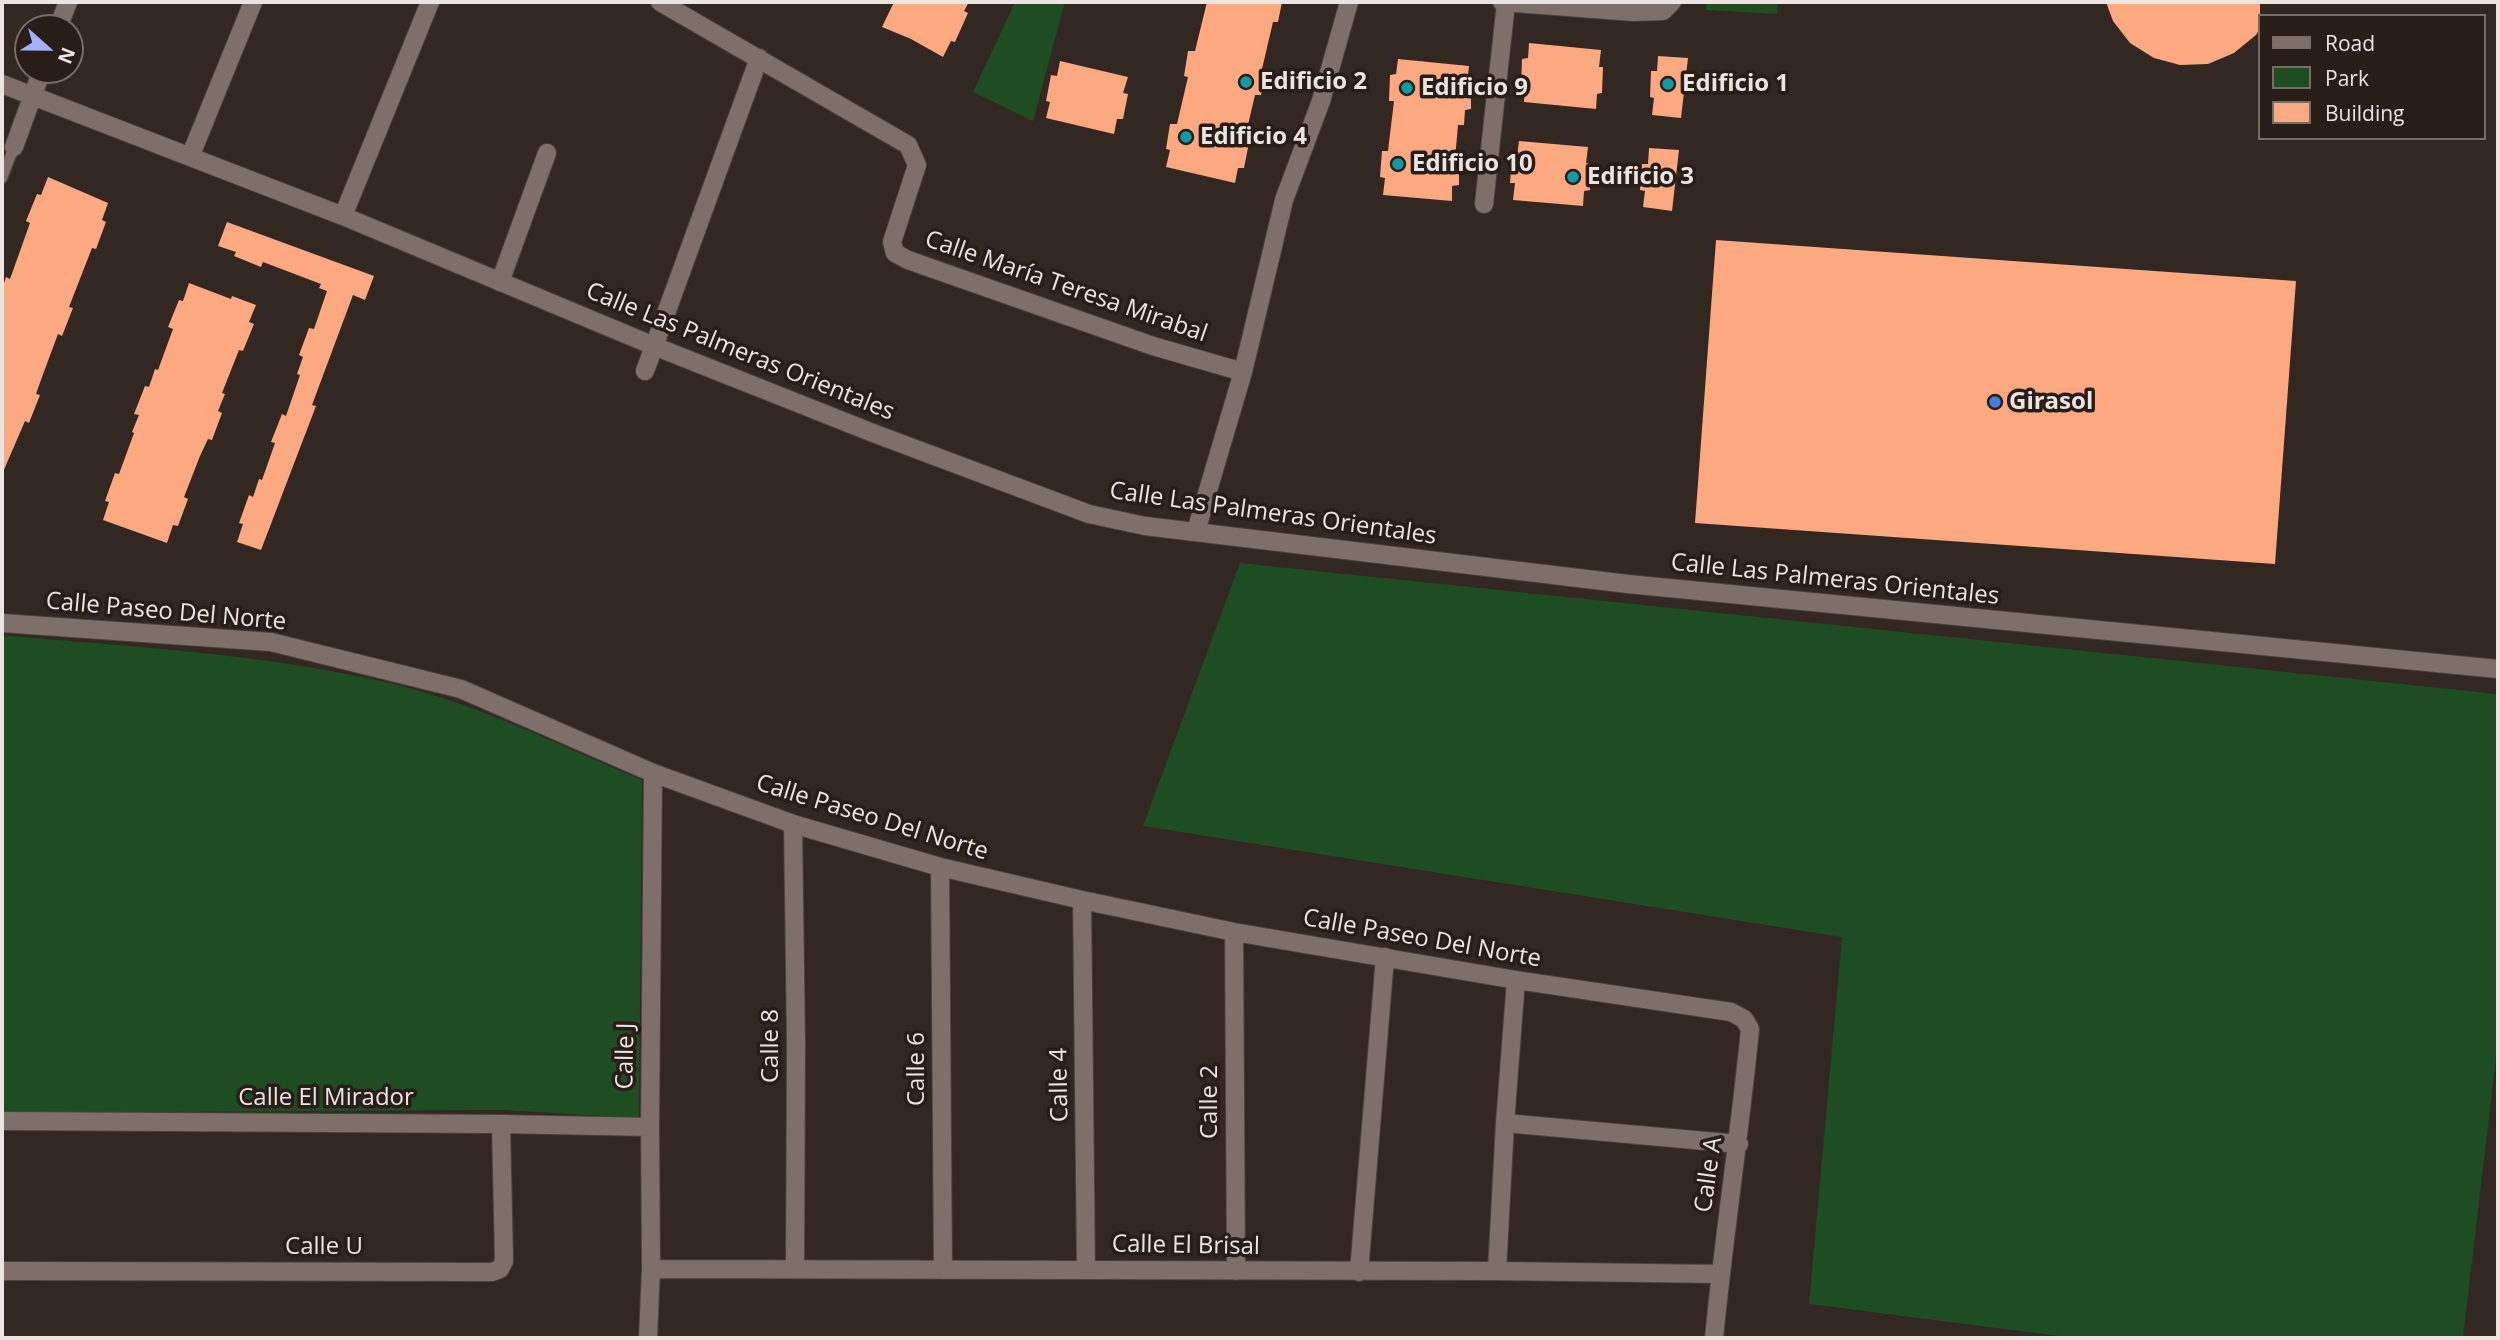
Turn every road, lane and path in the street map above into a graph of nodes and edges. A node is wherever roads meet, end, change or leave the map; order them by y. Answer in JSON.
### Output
{"nodes":[{"id":1,"x":253,"y":2,"type":"edge"},
{"id":2,"x":430,"y":2,"type":"edge"},
{"id":3,"x":660,"y":2,"type":"edge"},
{"id":4,"x":1349,"y":2,"type":"edge"},
{"id":5,"x":1504,"y":2,"type":"edge"},
{"id":6,"x":1672,"y":2,"type":"edge"},
{"id":7,"x":759,"y":58,"type":"junction"},
{"id":8,"x":2,"y":84,"type":"edge"},
{"id":9,"x":37,"y":84,"type":"edge"},
{"id":10,"x":33,"y":95,"type":"junction"},
{"id":11,"x":15,"y":147,"type":"joint"},
{"id":12,"x":547,"y":153,"type":"dead end"},
{"id":13,"x":190,"y":157,"type":"junction"},
{"id":14,"x":2,"y":178,"type":"edge"},
{"id":15,"x":1483,"y":204,"type":"dead end"},
{"id":16,"x":342,"y":216,"type":"junction"},
{"id":17,"x":499,"y":282,"type":"junction"},
{"id":18,"x":654,"y":346,"type":"junction"},
{"id":19,"x":645,"y":371,"type":"dead end"},
{"id":20,"x":1243,"y":372,"type":"junction"},
{"id":21,"x":1196,"y":531,"type":"junction"},
{"id":22,"x":2,"y":623,"type":"edge"},
{"id":23,"x":2498,"y":669,"type":"edge"},
{"id":24,"x":653,"y":773,"type":"junction"},
{"id":25,"x":793,"y":824,"type":"junction"},
{"id":26,"x":940,"y":867,"type":"junction"},
{"id":27,"x":1082,"y":900,"type":"junction"},
{"id":28,"x":1234,"y":932,"type":"junction"},
{"id":29,"x":1385,"y":957,"type":"junction"},
{"id":30,"x":1516,"y":980,"type":"junction"},
{"id":31,"x":1744,"y":1019,"type":"joint"},
{"id":32,"x":2,"y":1121,"type":"edge"},
{"id":33,"x":1505,"y":1123,"type":"junction"},
{"id":34,"x":501,"y":1124,"type":"junction"},
{"id":35,"x":650,"y":1127,"type":"junction"},
{"id":36,"x":1739,"y":1144,"type":"junction"},
{"id":37,"x":794,"y":1268,"type":"junction"},
{"id":38,"x":651,"y":1269,"type":"junction"},
{"id":39,"x":1086,"y":1269,"type":"junction"},
{"id":40,"x":943,"y":1270,"type":"junction"},
{"id":41,"x":2,"y":1271,"type":"edge"},
{"id":42,"x":1236,"y":1271,"type":"junction"},
{"id":43,"x":1497,"y":1271,"type":"junction"},
{"id":44,"x":1359,"y":1272,"type":"junction"},
{"id":45,"x":1720,"y":1274,"type":"junction"},
{"id":46,"x":648,"y":1338,"type":"edge"},
{"id":47,"x":1714,"y":1338,"type":"edge"}],
"edges":[{"from":1,"to":13,"type":"street"},
{"from":2,"to":16,"type":"street"},
{"from":3,"to":7,"type":"street","name":"Calle María Teresa Mirabal"},
{"from":4,"to":20,"type":"street"},
{"from":5,"to":6,"type":"street"},
{"from":5,"to":15,"type":"street"},
{"from":7,"to":18,"type":"street"},
{"from":7,"to":20,"type":"street","name":"Calle María Teresa Mirabal"},
{"from":8,"to":10,"type":"street","name":"Calle Las Palmeras Orientales"},
{"from":9,"to":10,"type":"street"},
{"from":10,"to":11,"type":"street"},
{"from":10,"to":13,"type":"street","name":"Calle Las Palmeras Orientales"},
{"from":11,"to":14,"type":"lane"},
{"from":12,"to":17,"type":"street"},
{"from":13,"to":16,"type":"street","name":"Calle Las Palmeras Orientales"},
{"from":16,"to":17,"type":"street","name":"Calle Las Palmeras Orientales"},
{"from":17,"to":18,"type":"street","name":"Calle Las Palmeras Orientales"},
{"from":18,"to":19,"type":"street"},
{"from":18,"to":21,"type":"street","name":"Calle Las Palmeras Orientales"},
{"from":20,"to":21,"type":"street"},
{"from":21,"to":23,"type":"street","name":"Calle Las Palmeras Orientales"},
{"from":22,"to":24,"type":"street","name":"Calle Paseo Del Norte"},
{"from":24,"to":25,"type":"street","name":"Calle Paseo Del Norte"},
{"from":24,"to":35,"type":"street","name":"Calle J"},
{"from":25,"to":26,"type":"street","name":"Calle Paseo Del Norte"},
{"from":25,"to":37,"type":"street","name":"Calle 8"},
{"from":26,"to":27,"type":"street","name":"Calle Paseo Del Norte"},
{"from":26,"to":40,"type":"street","name":"Calle 6"},
{"from":27,"to":28,"type":"street","name":"Calle Paseo Del Norte"},
{"from":27,"to":39,"type":"street","name":"Calle 4"},
{"from":28,"to":29,"type":"street","name":"Calle Paseo Del Norte"},
{"from":28,"to":42,"type":"street","name":"Calle 2"},
{"from":29,"to":30,"type":"street","name":"Calle Paseo Del Norte"},
{"from":29,"to":44,"type":"street"},
{"from":30,"to":31,"type":"street","name":"Calle Paseo Del Norte"},
{"from":30,"to":33,"type":"street"},
{"from":31,"to":36,"type":"street","name":"Calle A"},
{"from":32,"to":34,"type":"street","name":"Calle El Mirador"},
{"from":33,"to":36,"type":"street"},
{"from":33,"to":43,"type":"street"},
{"from":34,"to":35,"type":"street","name":"Calle El Mirador"},
{"from":34,"to":41,"type":"street","name":"Calle U"},
{"from":35,"to":38,"type":"street","name":"Calle J"},
{"from":36,"to":45,"type":"street","name":"Calle A"},
{"from":37,"to":38,"type":"street","name":"Calle El Brisal"},
{"from":37,"to":40,"type":"street","name":"Calle El Brisal"},
{"from":38,"to":46,"type":"street","name":"Calle J"},
{"from":39,"to":40,"type":"street","name":"Calle El Brisal"},
{"from":39,"to":42,"type":"street","name":"Calle El Brisal"},
{"from":42,"to":44,"type":"street","name":"Calle El Brisal"},
{"from":43,"to":44,"type":"street","name":"Calle El Brisal"},
{"from":43,"to":45,"type":"street","name":"Calle El Brisal"},
{"from":45,"to":47,"type":"street","name":"Calle A"}]}
